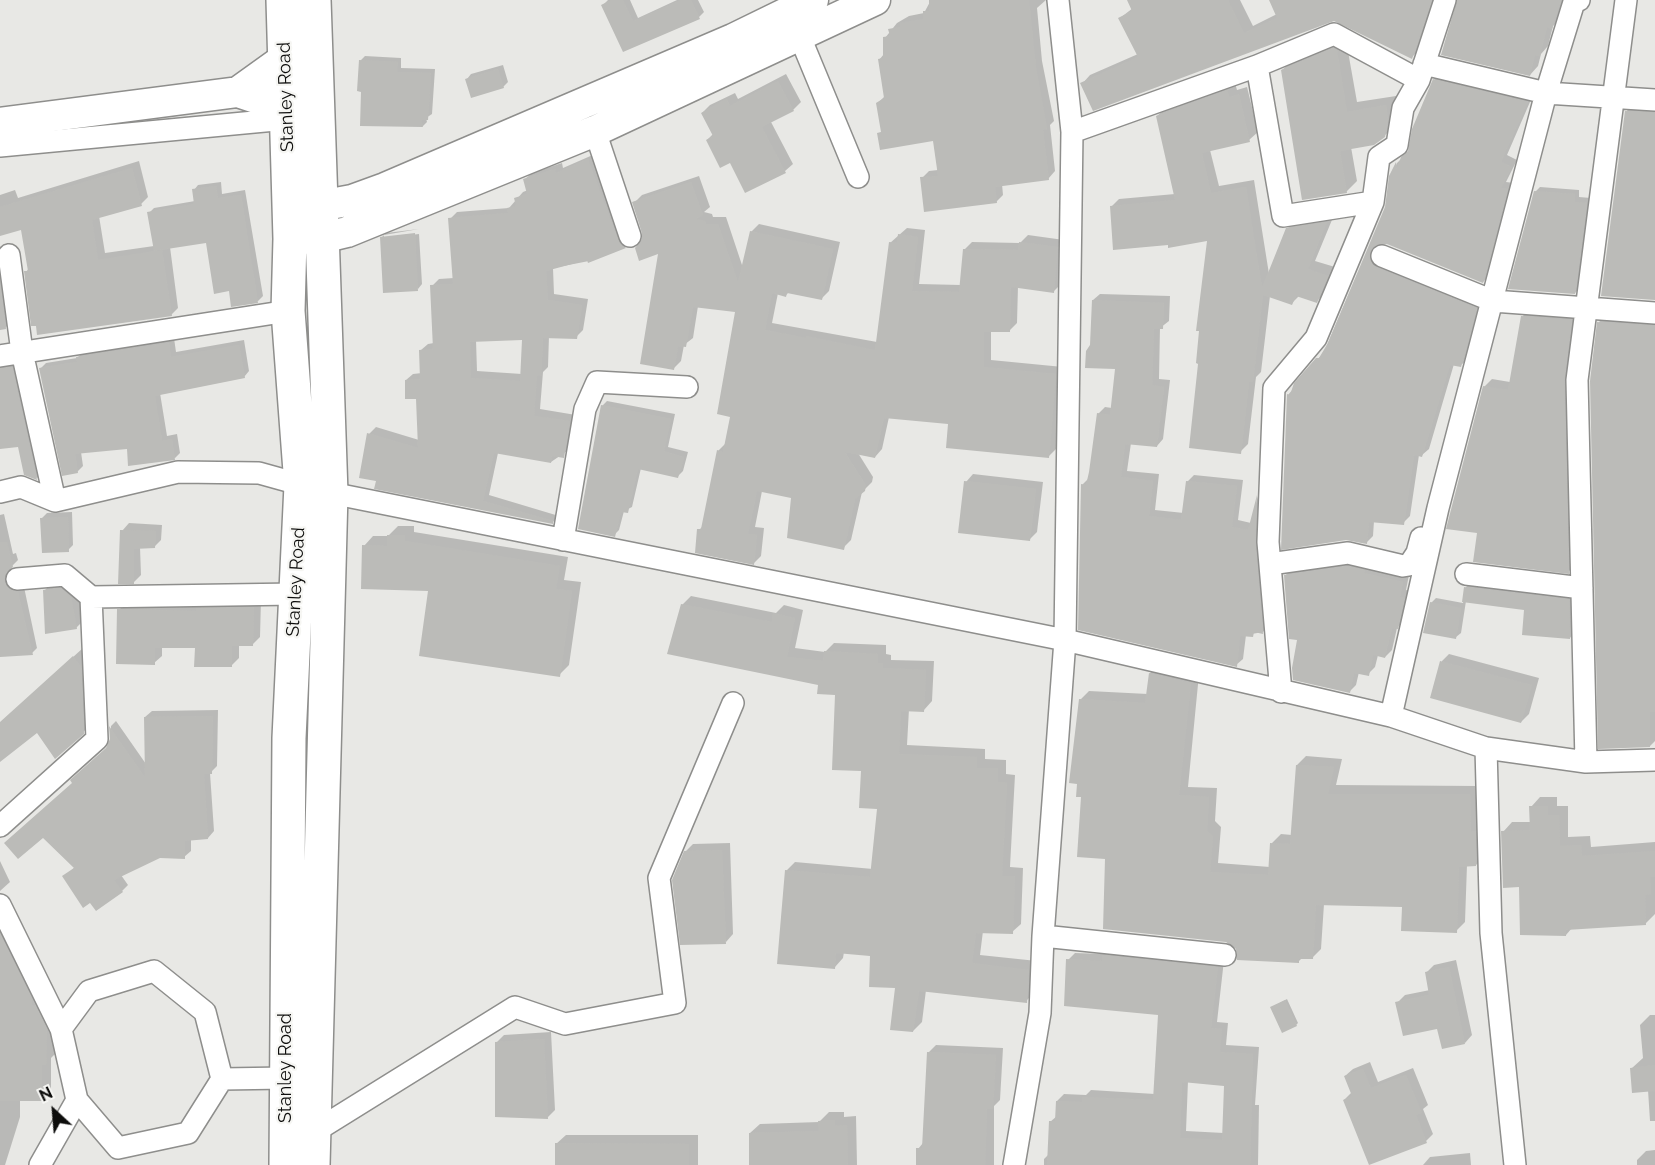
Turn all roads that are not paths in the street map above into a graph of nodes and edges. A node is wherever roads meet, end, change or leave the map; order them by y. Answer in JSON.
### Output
{"nodes":[{"id":1,"x":283,"y":0,"type":"edge"},
{"id":2,"x":314,"y":0,"type":"edge"},
{"id":3,"x":813,"y":0,"type":"edge"},
{"id":4,"x":875,"y":0,"type":"edge"},
{"id":5,"x":1058,"y":0,"type":"edge"},
{"id":6,"x":1445,"y":0,"type":"edge"},
{"id":7,"x":1579,"y":0,"type":"edge"},
{"id":8,"x":1626,"y":0,"type":"edge"},
{"id":9,"x":800,"y":37,"type":"junction"},
{"id":10,"x":284,"y":59,"type":"junction"},
{"id":11,"x":1257,"y":66,"type":"junction"},
{"id":12,"x":1421,"y":72,"type":"junction"},
{"id":13,"x":238,"y":92,"type":"junction"},
{"id":14,"x":1546,"y":93,"type":"junction"},
{"id":15,"x":1613,"y":98,"type":"junction"},
{"id":16,"x":1655,"y":100,"type":"edge"},
{"id":17,"x":286,"y":114,"type":"junction"},
{"id":18,"x":0,"y":123,"type":"edge"},
{"id":19,"x":595,"y":130,"type":"junction"},
{"id":20,"x":1072,"y":132,"type":"junction"},
{"id":21,"x":0,"y":146,"type":"edge"},
{"id":22,"x":858,"y":177,"type":"dead end"},
{"id":23,"x":1373,"y":202,"type":"junction"},
{"id":24,"x":306,"y":224,"type":"junction"},
{"id":25,"x":630,"y":236,"type":"dead end"},
{"id":26,"x":9,"y":255,"type":"dead end"},
{"id":27,"x":1382,"y":256,"type":"dead end"},
{"id":28,"x":1493,"y":301,"type":"junction"},
{"id":29,"x":1586,"y":307,"type":"junction"},
{"id":30,"x":288,"y":311,"type":"junction"},
{"id":31,"x":1655,"y":313,"type":"edge"},
{"id":32,"x":22,"y":352,"type":"junction"},
{"id":33,"x":0,"y":356,"type":"edge"},
{"id":34,"x":1463,"y":375,"type":"dead end"},
{"id":35,"x":687,"y":387,"type":"dead end"},
{"id":36,"x":316,"y":489,"type":"junction"},
{"id":37,"x":0,"y":492,"type":"edge"},
{"id":38,"x":55,"y":501,"type":"junction"},
{"id":39,"x":563,"y":540,"type":"junction"},
{"id":40,"x":1270,"y":564,"type":"junction"},
{"id":41,"x":1466,"y":574,"type":"dead end"},
{"id":42,"x":17,"y":579,"type":"dead end"},
{"id":43,"x":1581,"y":588,"type":"junction"},
{"id":44,"x":296,"y":594,"type":"junction"},
{"id":45,"x":92,"y":597,"type":"junction"},
{"id":46,"x":1065,"y":640,"type":"junction"},
{"id":47,"x":1281,"y":692,"type":"junction"},
{"id":48,"x":733,"y":703,"type":"dead end"},
{"id":49,"x":1391,"y":716,"type":"junction"},
{"id":50,"x":1486,"y":748,"type":"junction"},
{"id":51,"x":1655,"y":760,"type":"edge"},
{"id":52,"x":1586,"y":762,"type":"junction"},
{"id":53,"x":0,"y":826,"type":"edge"},
{"id":54,"x":0,"y":905,"type":"edge"},
{"id":55,"x":1043,"y":936,"type":"junction"},
{"id":56,"x":1225,"y":956,"type":"dead end"},
{"id":57,"x":61,"y":1029,"type":"junction"},
{"id":58,"x":286,"y":1078,"type":"junction"},
{"id":59,"x":222,"y":1079,"type":"junction"},
{"id":60,"x":77,"y":1100,"type":"junction"},
{"id":61,"x":314,"y":1132,"type":"junction"},
{"id":62,"x":40,"y":1165,"type":"edge"},
{"id":63,"x":286,"y":1165,"type":"edge"},
{"id":64,"x":313,"y":1165,"type":"edge"},
{"id":65,"x":1014,"y":1165,"type":"edge"},
{"id":66,"x":1515,"y":1165,"type":"edge"}],
"edges":[{"from":1,"to":10,"type":"main road","name":"Stanley Road"},
{"from":2,"to":24,"type":"main road","name":"Stanley Road"},
{"from":3,"to":24,"type":"main road"},
{"from":4,"to":9,"type":"main road"},
{"from":5,"to":20,"type":"street"},
{"from":6,"to":12,"type":"street"},
{"from":7,"to":14,"type":"street"},
{"from":8,"to":15,"type":"street"},
{"from":9,"to":19,"type":"main road"},
{"from":9,"to":22,"type":"street"},
{"from":10,"to":13,"type":"main road"},
{"from":10,"to":17,"type":"main road","name":"Stanley Road"},
{"from":11,"to":12,"type":"street"},
{"from":11,"to":20,"type":"street"},
{"from":11,"to":23,"type":"street"},
{"from":12,"to":14,"type":"street"},
{"from":12,"to":23,"type":"street"},
{"from":13,"to":17,"type":"main road"},
{"from":13,"to":18,"type":"main road"},
{"from":14,"to":15,"type":"street"},
{"from":14,"to":28,"type":"street"},
{"from":15,"to":16,"type":"street"},
{"from":15,"to":29,"type":"street"},
{"from":17,"to":21,"type":"street"},
{"from":17,"to":24,"type":"main road","name":"Stanley Road"},
{"from":19,"to":24,"type":"main road"},
{"from":19,"to":25,"type":"street"},
{"from":20,"to":46,"type":"street"},
{"from":23,"to":40,"type":"street"},
{"from":24,"to":30,"type":"main road","name":"Stanley Road"},
{"from":24,"to":36,"type":"main road","name":"Stanley Road"},
{"from":26,"to":32,"type":"street"},
{"from":27,"to":28,"type":"street"},
{"from":28,"to":29,"type":"street"},
{"from":28,"to":49,"type":"street"},
{"from":29,"to":31,"type":"street"},
{"from":29,"to":43,"type":"street"},
{"from":30,"to":32,"type":"street"},
{"from":30,"to":36,"type":"main road","name":"Stanley Road"},
{"from":32,"to":33,"type":"street"},
{"from":32,"to":38,"type":"street"},
{"from":34,"to":40,"type":"street"},
{"from":35,"to":39,"type":"street"},
{"from":36,"to":38,"type":"street"},
{"from":36,"to":39,"type":"street"},
{"from":36,"to":44,"type":"main road","name":"Stanley Road"},
{"from":36,"to":61,"type":"main road","name":"Stanley Road"},
{"from":37,"to":38,"type":"street"},
{"from":39,"to":46,"type":"street"},
{"from":40,"to":47,"type":"street"},
{"from":41,"to":43,"type":"street"},
{"from":42,"to":45,"type":"street"},
{"from":43,"to":52,"type":"street"},
{"from":44,"to":45,"type":"street"},
{"from":44,"to":58,"type":"main road","name":"Stanley Road"},
{"from":45,"to":53,"type":"street"},
{"from":46,"to":47,"type":"street"},
{"from":46,"to":55,"type":"street"},
{"from":47,"to":49,"type":"street"},
{"from":48,"to":61,"type":"street"},
{"from":49,"to":50,"type":"street"},
{"from":50,"to":52,"type":"street"},
{"from":50,"to":66,"type":"street"},
{"from":51,"to":52,"type":"street"},
{"from":54,"to":57,"type":"street"},
{"from":55,"to":56,"type":"street"},
{"from":55,"to":65,"type":"street"},
{"from":57,"to":59,"type":"street"},
{"from":57,"to":60,"type":"street"},
{"from":58,"to":59,"type":"street"},
{"from":58,"to":63,"type":"main road","name":"Stanley Road"},
{"from":59,"to":60,"type":"street"},
{"from":60,"to":62,"type":"street"},
{"from":61,"to":64,"type":"main road","name":"Stanley Road"}]}
